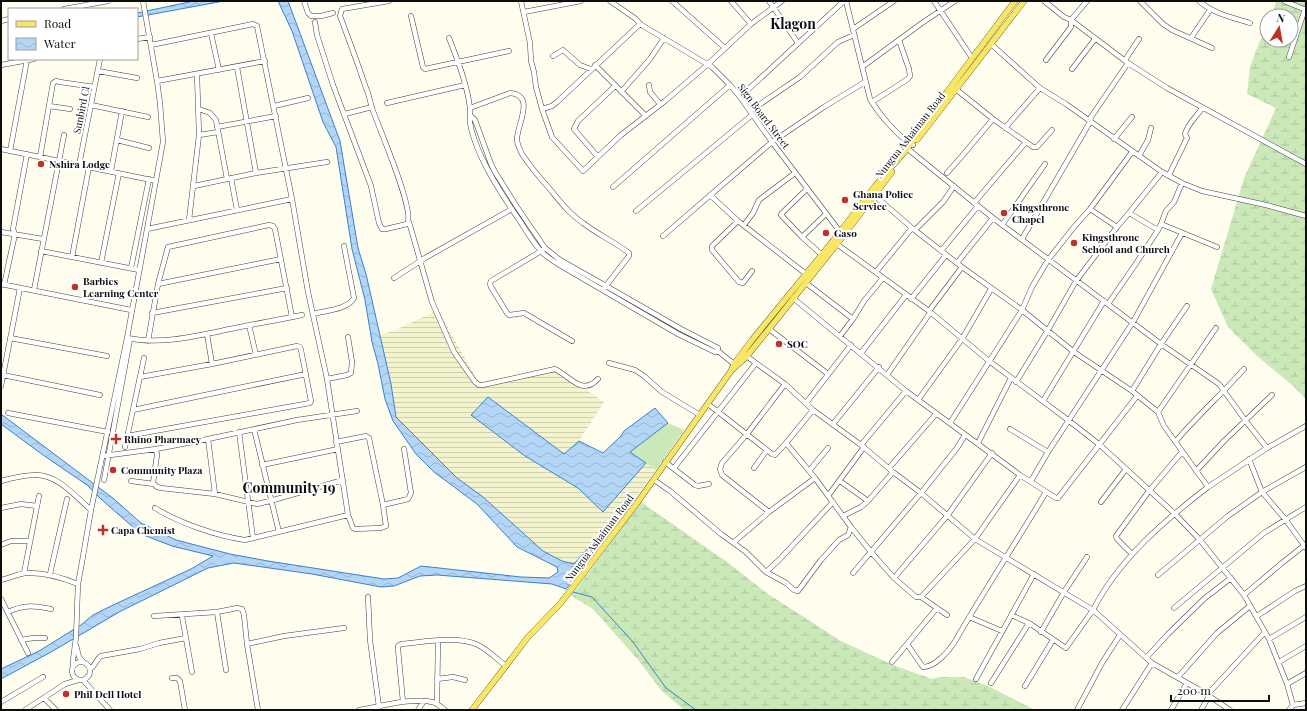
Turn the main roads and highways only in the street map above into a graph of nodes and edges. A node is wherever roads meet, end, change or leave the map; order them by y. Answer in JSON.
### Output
{"nodes":[{"id":1,"x":1015,"y":1,"type":"edge"},
{"id":2,"x":1024,"y":1,"type":"edge"},
{"id":3,"x":911,"y":146,"type":"junction"},
{"id":4,"x":842,"y":234,"type":"junction"},
{"id":5,"x":835,"y":243,"type":"junction"},
{"id":6,"x":744,"y":354,"type":"junction"},
{"id":7,"x":732,"y":371,"type":"junction"},
{"id":8,"x":472,"y":710,"type":"edge"}],
"edges":[{"from":1,"to":3,"type":"main road","name":"Nungua Ashaiman Road"},
{"from":2,"to":3,"type":"main road","name":"Nungua Ashaiman Road"},
{"from":3,"to":4,"type":"main road","name":"Nungua Ashaiman Road"},
{"from":3,"to":4,"type":"main road","name":"Nungua Ashaiman Road"},
{"from":4,"to":5,"type":"main road","name":"Nungua Ashaiman Road"},
{"from":5,"to":6,"type":"main road","name":"Nungua Ashaiman Road"},
{"from":5,"to":6,"type":"main road","name":"Nungua Ashaiman Road"},
{"from":6,"to":7,"type":"main road","name":"Nungua Ashaiman Road"},
{"from":6,"to":7,"type":"main road","name":"Nungua Ashaiman Road"},
{"from":7,"to":8,"type":"main road","name":"Nungua Ashaiman Road"}]}
